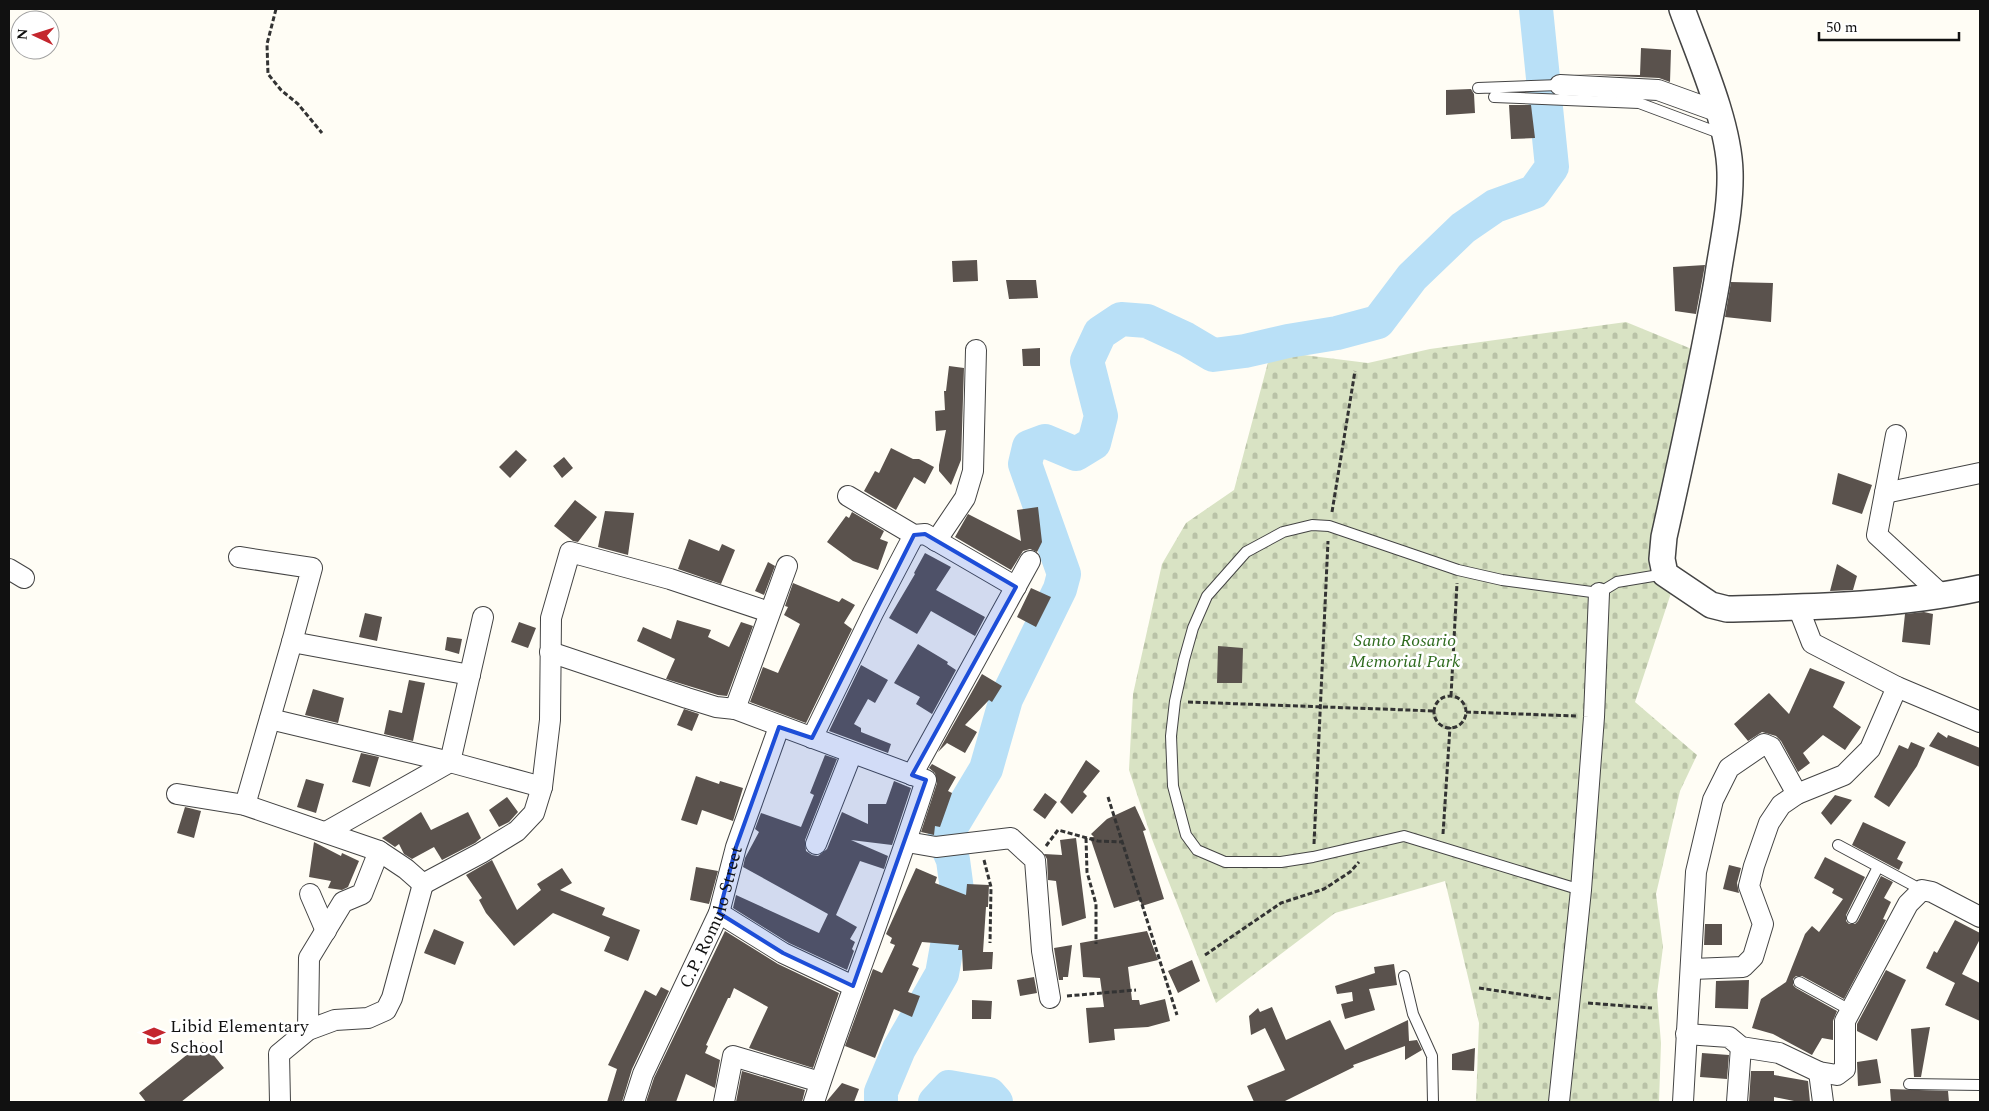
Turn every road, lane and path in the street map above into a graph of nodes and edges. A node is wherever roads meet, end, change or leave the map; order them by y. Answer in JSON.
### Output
{"nodes":[{"id":1,"x":276,"y":9,"type":"edge"},
{"id":2,"x":1682,"y":9,"type":"edge"},
{"id":3,"x":1560,"y":85,"type":"joint"},
{"id":4,"x":1478,"y":88,"type":"dead end"},
{"id":5,"x":1494,"y":97,"type":"dead end"},
{"id":6,"x":1722,"y":123,"type":"junction"},
{"id":7,"x":322,"y":134,"type":"dead end"},
{"id":8,"x":976,"y":350,"type":"dead end"},
{"id":9,"x":1355,"y":371,"type":"dead end"},
{"id":10,"x":1896,"y":435,"type":"dead end"},
{"id":11,"x":1980,"y":473,"type":"edge"},
{"id":12,"x":1885,"y":494,"type":"junction"},
{"id":13,"x":848,"y":496,"type":"dead end"},
{"id":14,"x":1329,"y":526,"type":"junction"},
{"id":15,"x":914,"y":535,"type":"junction"},
{"id":16,"x":936,"y":541,"type":"junction"},
{"id":17,"x":239,"y":557,"type":"dead end"},
{"id":18,"x":1030,"y":561,"type":"dead end"},
{"id":19,"x":787,"y":566,"type":"dead end"},
{"id":20,"x":1458,"y":570,"type":"junction"},
{"id":21,"x":1665,"y":574,"type":"junction"},
{"id":22,"x":1016,"y":587,"type":"junction"},
{"id":23,"x":1980,"y":588,"type":"edge"},
{"id":24,"x":1599,"y":592,"type":"junction"},
{"id":25,"x":1943,"y":596,"type":"junction"},
{"id":26,"x":1798,"y":607,"type":"junction"},
{"id":27,"x":769,"y":612,"type":"junction"},
{"id":28,"x":483,"y":618,"type":"dead end"},
{"id":29,"x":292,"y":642,"type":"junction"},
{"id":30,"x":550,"y":652,"type":"junction"},
{"id":31,"x":470,"y":675,"type":"junction"},
{"id":32,"x":1897,"y":687,"type":"junction"},
{"id":33,"x":1451,"y":696,"type":"junction"},
{"id":34,"x":1175,"y":701,"type":"junction"},
{"id":35,"x":1319,"y":706,"type":"junction"},
{"id":36,"x":735,"y":709,"type":"junction"},
{"id":37,"x":1435,"y":711,"type":"junction"},
{"id":38,"x":1466,"y":712,"type":"junction"},
{"id":39,"x":1594,"y":717,"type":"junction"},
{"id":40,"x":270,"y":718,"type":"junction"},
{"id":41,"x":1980,"y":722,"type":"edge"},
{"id":42,"x":779,"y":727,"type":"junction"},
{"id":43,"x":1450,"y":727,"type":"junction"},
{"id":44,"x":812,"y":738,"type":"junction"},
{"id":45,"x":852,"y":753,"type":"junction"},
{"id":46,"x":450,"y":762,"type":"junction"},
{"id":47,"x":912,"y":775,"type":"junction"},
{"id":48,"x":542,"y":787,"type":"junction"},
{"id":49,"x":177,"y":794,"type":"dead end"},
{"id":50,"x":1797,"y":794,"type":"junction"},
{"id":51,"x":1108,"y":797,"type":"dead end"},
{"id":52,"x":244,"y":805,"type":"junction"},
{"id":53,"x":326,"y":832,"type":"junction"},
{"id":54,"x":1086,"y":838,"type":"junction"},
{"id":55,"x":907,"y":842,"type":"junction"},
{"id":56,"x":980,"y":842,"type":"junction"},
{"id":57,"x":1122,"y":842,"type":"junction"},
{"id":58,"x":816,"y":844,"type":"dead end"},
{"id":59,"x":1838,"y":844,"type":"dead end"},
{"id":60,"x":1363,"y":845,"type":"junction"},
{"id":61,"x":1442,"y":847,"type":"junction"},
{"id":62,"x":379,"y":851,"type":"junction"},
{"id":63,"x":1313,"y":857,"type":"junction"},
{"id":64,"x":1034,"y":860,"type":"junction"},
{"id":65,"x":1878,"y":867,"type":"junction"},
{"id":66,"x":423,"y":884,"type":"junction"},
{"id":67,"x":1581,"y":890,"type":"junction"},
{"id":68,"x":1922,"y":890,"type":"junction"},
{"id":69,"x":310,"y":894,"type":"dead end"},
{"id":70,"x":719,"y":913,"type":"junction"},
{"id":71,"x":1980,"y":917,"type":"edge"},
{"id":72,"x":1852,"y":918,"type":"dead end"},
{"id":73,"x":326,"y":931,"type":"junction"},
{"id":74,"x":990,"y":943,"type":"dead end"},
{"id":75,"x":1096,"y":944,"type":"dead end"},
{"id":76,"x":1205,"y":955,"type":"dead end"},
{"id":77,"x":1692,"y":969,"type":"junction"},
{"id":78,"x":1404,"y":976,"type":"dead end"},
{"id":79,"x":1799,"y":982,"type":"dead end"},
{"id":80,"x":853,"y":986,"type":"junction"},
{"id":81,"x":1136,"y":990,"type":"dead end"},
{"id":82,"x":1050,"y":998,"type":"joint"},
{"id":83,"x":1850,"y":1010,"type":"junction"},
{"id":84,"x":1177,"y":1015,"type":"dead end"},
{"id":85,"x":308,"y":1030,"type":"junction"},
{"id":86,"x":1686,"y":1034,"type":"junction"},
{"id":87,"x":1741,"y":1047,"type":"junction"},
{"id":88,"x":1819,"y":1072,"type":"junction"},
{"id":89,"x":820,"y":1082,"type":"junction"},
{"id":90,"x":1909,"y":1084,"type":"dead end"},
{"id":91,"x":1980,"y":1085,"type":"edge"},
{"id":92,"x":280,"y":1102,"type":"edge"},
{"id":93,"x":634,"y":1102,"type":"edge"},
{"id":94,"x":724,"y":1102,"type":"edge"},
{"id":95,"x":814,"y":1102,"type":"edge"},
{"id":96,"x":1433,"y":1102,"type":"edge"},
{"id":97,"x":1559,"y":1102,"type":"edge"},
{"id":98,"x":1683,"y":1102,"type":"edge"},
{"id":99,"x":1737,"y":1102,"type":"edge"},
{"id":100,"x":1823,"y":1102,"type":"edge"}],
"edges":[{"from":1,"to":7,"type":"path"},
{"from":2,"to":6,"type":"street"},
{"from":3,"to":4,"type":"lane"},
{"from":3,"to":6,"type":"street"},
{"from":5,"to":6,"type":"lane"},
{"from":6,"to":21,"type":"street"},
{"from":8,"to":16,"type":"street"},
{"from":9,"to":14,"type":"path"},
{"from":10,"to":12,"type":"street"},
{"from":11,"to":12,"type":"street"},
{"from":12,"to":25,"type":"street"},
{"from":13,"to":15,"type":"street"},
{"from":14,"to":20,"type":"lane"},
{"from":14,"to":34,"type":"lane"},
{"from":14,"to":35,"type":"path"},
{"from":15,"to":16,"type":"street"},
{"from":15,"to":44,"type":"street"},
{"from":16,"to":22,"type":"street"},
{"from":17,"to":29,"type":"street"},
{"from":18,"to":22,"type":"street"},
{"from":19,"to":27,"type":"street"},
{"from":20,"to":24,"type":"lane"},
{"from":20,"to":33,"type":"path"},
{"from":21,"to":24,"type":"lane"},
{"from":21,"to":26,"type":"street"},
{"from":22,"to":47,"type":"street"},
{"from":23,"to":25,"type":"street"},
{"from":24,"to":39,"type":"street"},
{"from":25,"to":26,"type":"street"},
{"from":26,"to":32,"type":"street"},
{"from":27,"to":30,"type":"street"},
{"from":27,"to":36,"type":"street"},
{"from":28,"to":31,"type":"street"},
{"from":29,"to":31,"type":"street"},
{"from":29,"to":40,"type":"street"},
{"from":30,"to":36,"type":"street"},
{"from":30,"to":48,"type":"street"},
{"from":31,"to":46,"type":"street"},
{"from":32,"to":41,"type":"street"},
{"from":32,"to":50,"type":"street"},
{"from":33,"to":37,"type":"path"},
{"from":33,"to":38,"type":"path"},
{"from":34,"to":35,"type":"path"},
{"from":34,"to":63,"type":"lane"},
{"from":35,"to":37,"type":"path"},
{"from":35,"to":63,"type":"path"},
{"from":36,"to":42,"type":"street"},
{"from":37,"to":43,"type":"path"},
{"from":38,"to":39,"type":"path"},
{"from":38,"to":43,"type":"path"},
{"from":39,"to":67,"type":"street"},
{"from":40,"to":46,"type":"street"},
{"from":40,"to":52,"type":"street"},
{"from":42,"to":44,"type":"street"},
{"from":42,"to":70,"type":"street","name":"C.P. Romulo Street"},
{"from":43,"to":61,"type":"path"},
{"from":44,"to":45,"type":"street"},
{"from":45,"to":47,"type":"street"},
{"from":45,"to":58,"type":"street"},
{"from":46,"to":48,"type":"street"},
{"from":46,"to":53,"type":"street"},
{"from":47,"to":55,"type":"street"},
{"from":48,"to":66,"type":"street"},
{"from":49,"to":52,"type":"street"},
{"from":50,"to":77,"type":"street"},
{"from":50,"to":77,"type":"street"},
{"from":51,"to":57,"type":"path"},
{"from":52,"to":53,"type":"street"},
{"from":53,"to":62,"type":"street"},
{"from":54,"to":57,"type":"path"},
{"from":54,"to":64,"type":"path"},
{"from":54,"to":75,"type":"path"},
{"from":55,"to":56,"type":"street"},
{"from":55,"to":80,"type":"street"},
{"from":56,"to":64,"type":"street"},
{"from":56,"to":74,"type":"path"},
{"from":57,"to":84,"type":"path"},
{"from":59,"to":65,"type":"lane"},
{"from":60,"to":61,"type":"lane"},
{"from":60,"to":63,"type":"lane"},
{"from":60,"to":76,"type":"path"},
{"from":61,"to":67,"type":"lane"},
{"from":62,"to":66,"type":"street"},
{"from":62,"to":73,"type":"street"},
{"from":64,"to":82,"type":"street"},
{"from":65,"to":68,"type":"lane"},
{"from":65,"to":72,"type":"lane"},
{"from":66,"to":85,"type":"street"},
{"from":67,"to":97,"type":"street"},
{"from":68,"to":71,"type":"street"},
{"from":68,"to":83,"type":"street"},
{"from":69,"to":73,"type":"street"},
{"from":70,"to":80,"type":"street"},
{"from":70,"to":93,"type":"street","name":"C.P. Romulo Street"},
{"from":73,"to":85,"type":"street"},
{"from":77,"to":86,"type":"street"},
{"from":78,"to":96,"type":"lane"},
{"from":79,"to":83,"type":"lane"},
{"from":80,"to":89,"type":"street"},
{"from":81,"to":82,"type":"path"},
{"from":83,"to":88,"type":"street"},
{"from":85,"to":92,"type":"street"},
{"from":86,"to":87,"type":"street"},
{"from":86,"to":98,"type":"street"},
{"from":87,"to":88,"type":"street"},
{"from":87,"to":99,"type":"street"},
{"from":88,"to":100,"type":"street"},
{"from":89,"to":94,"type":"street"},
{"from":89,"to":95,"type":"street"},
{"from":90,"to":91,"type":"lane"}]}
